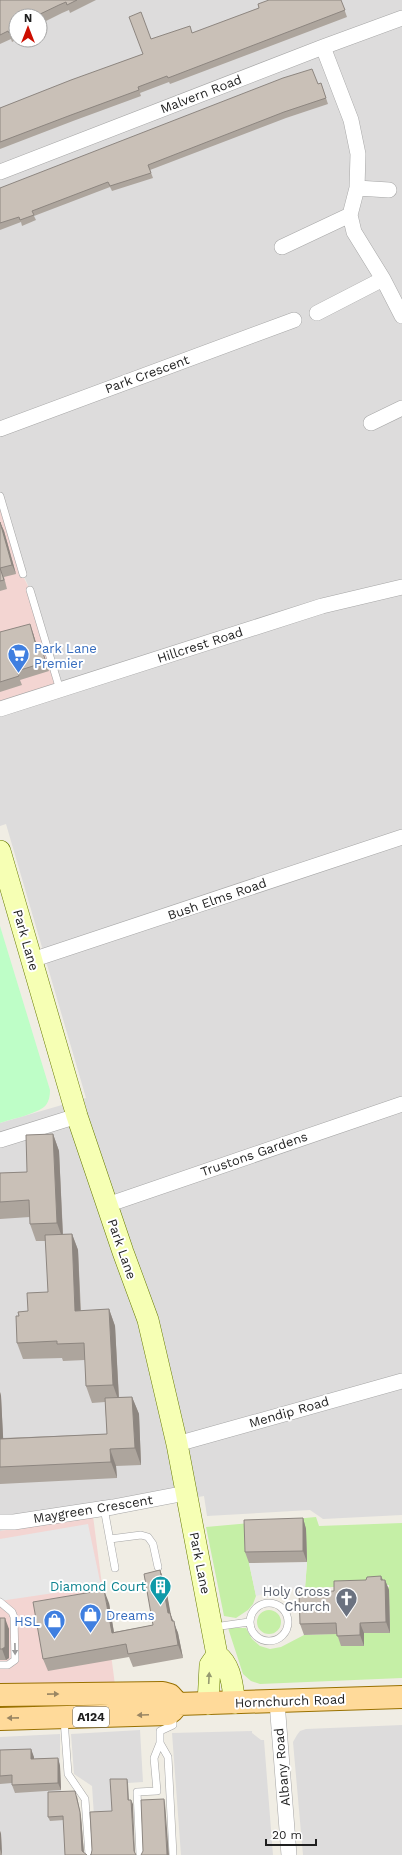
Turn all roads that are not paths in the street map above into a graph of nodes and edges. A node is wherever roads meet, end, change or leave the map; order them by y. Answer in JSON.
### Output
{"nodes":[{"id":1,"x":402,"y":18,"type":"edge"},
{"id":2,"x":323,"y":47,"type":"junction"},
{"id":3,"x":0,"y":172,"type":"edge"},
{"id":4,"x":357,"y":188,"type":"junction"},
{"id":5,"x":389,"y":190,"type":"dead end"},
{"id":6,"x":350,"y":215,"type":"junction"},
{"id":7,"x":282,"y":247,"type":"dead end"},
{"id":8,"x":383,"y":279,"type":"junction"},
{"id":9,"x":317,"y":313,"type":"dead end"},
{"id":10,"x":402,"y":316,"type":"edge"},
{"id":11,"x":294,"y":320,"type":"dead end"},
{"id":12,"x":402,"y":408,"type":"edge"},
{"id":13,"x":371,"y":423,"type":"dead end"},
{"id":14,"x":0,"y":429,"type":"edge"},
{"id":15,"x":0,"y":496,"type":"edge"},
{"id":16,"x":22,"y":574,"type":"dead end"},
{"id":17,"x":402,"y":587,"type":"edge"},
{"id":18,"x":30,"y":590,"type":"dead end"},
{"id":19,"x":60,"y":690,"type":"junction"},
{"id":20,"x":0,"y":709,"type":"edge"},
{"id":21,"x":402,"y":837,"type":"edge"},
{"id":22,"x":0,"y":850,"type":"edge"},
{"id":23,"x":32,"y":960,"type":"junction"},
{"id":24,"x":402,"y":1104,"type":"edge"},
{"id":25,"x":77,"y":1116,"type":"junction"},
{"id":26,"x":0,"y":1140,"type":"edge"},
{"id":27,"x":107,"y":1205,"type":"junction"},
{"id":28,"x":402,"y":1381,"type":"edge"},
{"id":29,"x":177,"y":1444,"type":"junction"},
{"id":30,"x":186,"y":1493,"type":"junction"},
{"id":31,"x":104,"y":1508,"type":"junction"},
{"id":32,"x":0,"y":1522,"type":"edge"},
{"id":33,"x":110,"y":1539,"type":"junction"},
{"id":34,"x":158,"y":1567,"type":"dead end"},
{"id":35,"x":115,"y":1568,"type":"dead end"},
{"id":36,"x":0,"y":1602,"type":"edge"},
{"id":37,"x":249,"y":1622,"type":"junction"},
{"id":38,"x":212,"y":1627,"type":"junction"},
{"id":39,"x":217,"y":1655,"type":"junction"},
{"id":40,"x":0,"y":1665,"type":"edge"},
{"id":41,"x":0,"y":1695,"type":"edge"},
{"id":42,"x":402,"y":1697,"type":"edge"},
{"id":43,"x":277,"y":1702,"type":"junction"},
{"id":44,"x":235,"y":1703,"type":"junction"},
{"id":45,"x":208,"y":1704,"type":"junction"},
{"id":46,"x":175,"y":1708,"type":"junction"},
{"id":47,"x":64,"y":1718,"type":"junction"},
{"id":48,"x":0,"y":1719,"type":"edge"},
{"id":49,"x":160,"y":1744,"type":"junction"},
{"id":50,"x":89,"y":1855,"type":"edge"},
{"id":51,"x":140,"y":1855,"type":"edge"},
{"id":52,"x":173,"y":1855,"type":"edge"},
{"id":53,"x":289,"y":1855,"type":"edge"}],
"edges":[{"from":1,"to":2,"type":"street","name":"Malvern Road"},
{"from":2,"to":3,"type":"street","name":"Malvern Road"},
{"from":2,"to":4,"type":"street"},
{"from":4,"to":5,"type":"street"},
{"from":4,"to":6,"type":"street"},
{"from":6,"to":7,"type":"street"},
{"from":6,"to":8,"type":"street"},
{"from":8,"to":9,"type":"street"},
{"from":8,"to":10,"type":"street"},
{"from":11,"to":14,"type":"street","name":"Park Crescent"},
{"from":12,"to":13,"type":"street"},
{"from":15,"to":16,"type":"lane"},
{"from":17,"to":19,"type":"street","name":"Hillcrest Road"},
{"from":18,"to":19,"type":"lane"},
{"from":19,"to":20,"type":"street","name":"Hillcrest Road"},
{"from":21,"to":23,"type":"street","name":"Bush Elms Road"},
{"from":22,"to":23,"type":"street","name":"Park Lane"},
{"from":23,"to":25,"type":"street","name":"Park Lane"},
{"from":24,"to":27,"type":"street","name":"Trustons Gardens"},
{"from":25,"to":26,"type":"street"},
{"from":25,"to":27,"type":"street","name":"Park Lane"},
{"from":27,"to":29,"type":"street","name":"Park Lane"},
{"from":28,"to":29,"type":"street","name":"Mendip Road"},
{"from":29,"to":30,"type":"street","name":"Park Lane"},
{"from":30,"to":31,"type":"street","name":"Maygreen Crescent"},
{"from":30,"to":38,"type":"street","name":"Park Lane"},
{"from":31,"to":32,"type":"street","name":"Maygreen Crescent"},
{"from":31,"to":33,"type":"lane"},
{"from":33,"to":34,"type":"lane"},
{"from":33,"to":35,"type":"lane"},
{"from":36,"to":40,"type":"lane","one_way":true},
{"from":37,"to":37,"type":"lane"},
{"from":37,"to":38,"type":"lane"},
{"from":38,"to":39,"type":"street","name":"Park Lane"},
{"from":39,"to":44,"type":"street","name":"Park Lane"},
{"from":45,"to":39,"type":"street","one_way":true},
{"from":41,"to":46,"type":"main road","number":"A124","one_way":true},
{"from":42,"to":43,"type":"main road","name":"Hornchurch Road","number":"A124"},
{"from":43,"to":44,"type":"main road","name":"Hornchurch Road","number":"A124"},
{"from":43,"to":53,"type":"street","name":"Albany Road"},
{"from":44,"to":45,"type":"main road","name":"Hornchurch Road","number":"A124"},
{"from":45,"to":46,"type":"main road","name":"Hornchurch Road","number":"A124"},
{"from":46,"to":47,"type":"main road","name":"Hornchurch Road","number":"A124","one_way":true},
{"from":46,"to":49,"type":"lane"},
{"from":47,"to":48,"type":"main road","name":"Hornchurch Road","number":"A124","one_way":true},
{"from":47,"to":50,"type":"lane"},
{"from":49,"to":51,"type":"lane"},
{"from":49,"to":52,"type":"lane"}]}
